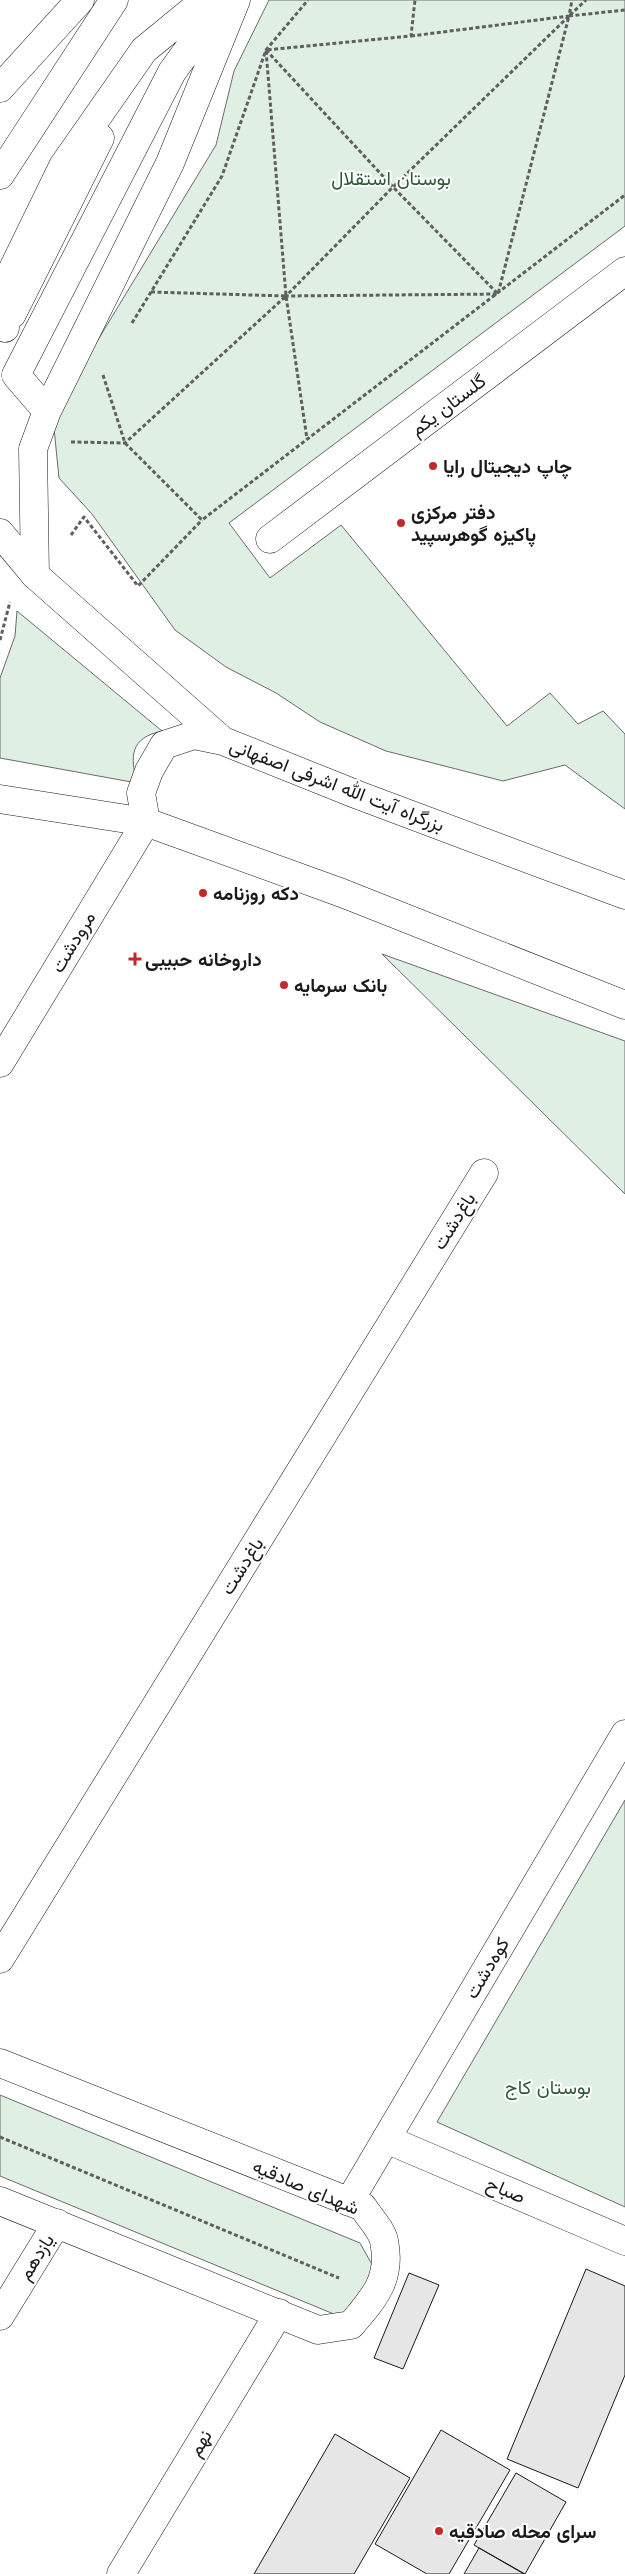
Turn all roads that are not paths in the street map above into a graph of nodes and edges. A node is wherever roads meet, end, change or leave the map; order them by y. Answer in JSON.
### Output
{"nodes":[{"id":1,"x":80,"y":0,"type":"edge"},
{"id":2,"x":114,"y":0,"type":"edge"},
{"id":3,"x":205,"y":0,"type":"edge"},
{"id":4,"x":224,"y":0,"type":"edge"},
{"id":5,"x":236,"y":0,"type":"edge"},
{"id":6,"x":0,"y":88,"type":"edge"},
{"id":7,"x":0,"y":175,"type":"edge"},
{"id":8,"x":625,"y":271,"type":"edge"},
{"id":9,"x":16,"y":375,"type":"junction"},
{"id":10,"x":47,"y":411,"type":"junction"},
{"id":11,"x":0,"y":533,"type":"edge"},
{"id":12,"x":270,"y":539,"type":"dead end"},
{"id":13,"x":35,"y":575,"type":"junction"},
{"id":14,"x":223,"y":741,"type":"junction"},
{"id":15,"x":0,"y":799,"type":"edge"},
{"id":16,"x":146,"y":822,"type":"junction"},
{"id":17,"x":625,"y":895,"type":"edge"},
{"id":18,"x":625,"y":1005,"type":"edge"},
{"id":19,"x":0,"y":1063,"type":"edge"},
{"id":20,"x":484,"y":1173,"type":"dead end"},
{"id":21,"x":625,"y":1734,"type":"edge"},
{"id":22,"x":0,"y":1959,"type":"edge"},
{"id":23,"x":0,"y":2063,"type":"edge"},
{"id":24,"x":386,"y":2139,"type":"junction"},
{"id":25,"x":0,"y":2201,"type":"edge"},
{"id":26,"x":349,"y":2202,"type":"junction"},
{"id":27,"x":57,"y":2223,"type":"junction"},
{"id":28,"x":625,"y":2241,"type":"edge"},
{"id":29,"x":280,"y":2313,"type":"junction"},
{"id":30,"x":0,"y":2316,"type":"edge"},
{"id":31,"x":121,"y":2574,"type":"edge"}],
"edges":[{"from":1,"to":6,"type":"main road"},
{"from":2,"to":7,"type":"main road"},
{"from":3,"to":9,"type":"main road"},
{"from":4,"to":9,"type":"main road"},
{"from":5,"to":10,"type":"main road"},
{"from":8,"to":12,"type":"main road","name":"گلستان یکم"},
{"from":9,"to":10,"type":"main road"},
{"from":10,"to":13,"type":"main road"},
{"from":11,"to":13,"type":"main road","name":"بزرگراه آیت الله اشرفی اصفهانی"},
{"from":13,"to":14,"type":"main road","name":"بزرگراه آیت الله اشرفی اصفهانی"},
{"from":14,"to":16,"type":"main road"},
{"from":14,"to":17,"type":"main road","name":"بزرگراه آیت الله اشرفی اصفهانی"},
{"from":15,"to":16,"type":"main road"},
{"from":16,"to":18,"type":"main road"},
{"from":16,"to":19,"type":"main road","name":"مرودشت"},
{"from":20,"to":22,"type":"main road","name":"باغ‌دشت"},
{"from":21,"to":24,"type":"main road","name":"کوه‌دشت"},
{"from":23,"to":26,"type":"main road","name":"شهدای صادقیه"},
{"from":24,"to":26,"type":"main road","name":"کوه‌دشت"},
{"from":24,"to":28,"type":"main road","name":"صباح"},
{"from":25,"to":27,"type":"main road","name":"شهدای صادقیه"},
{"from":26,"to":29,"type":"main road","name":"شهدای صادقیه"},
{"from":27,"to":29,"type":"main road","name":"شهدای صادقیه"},
{"from":27,"to":30,"type":"main road","name":"یازدهم"},
{"from":29,"to":31,"type":"main road","name":"نهم"}]}
